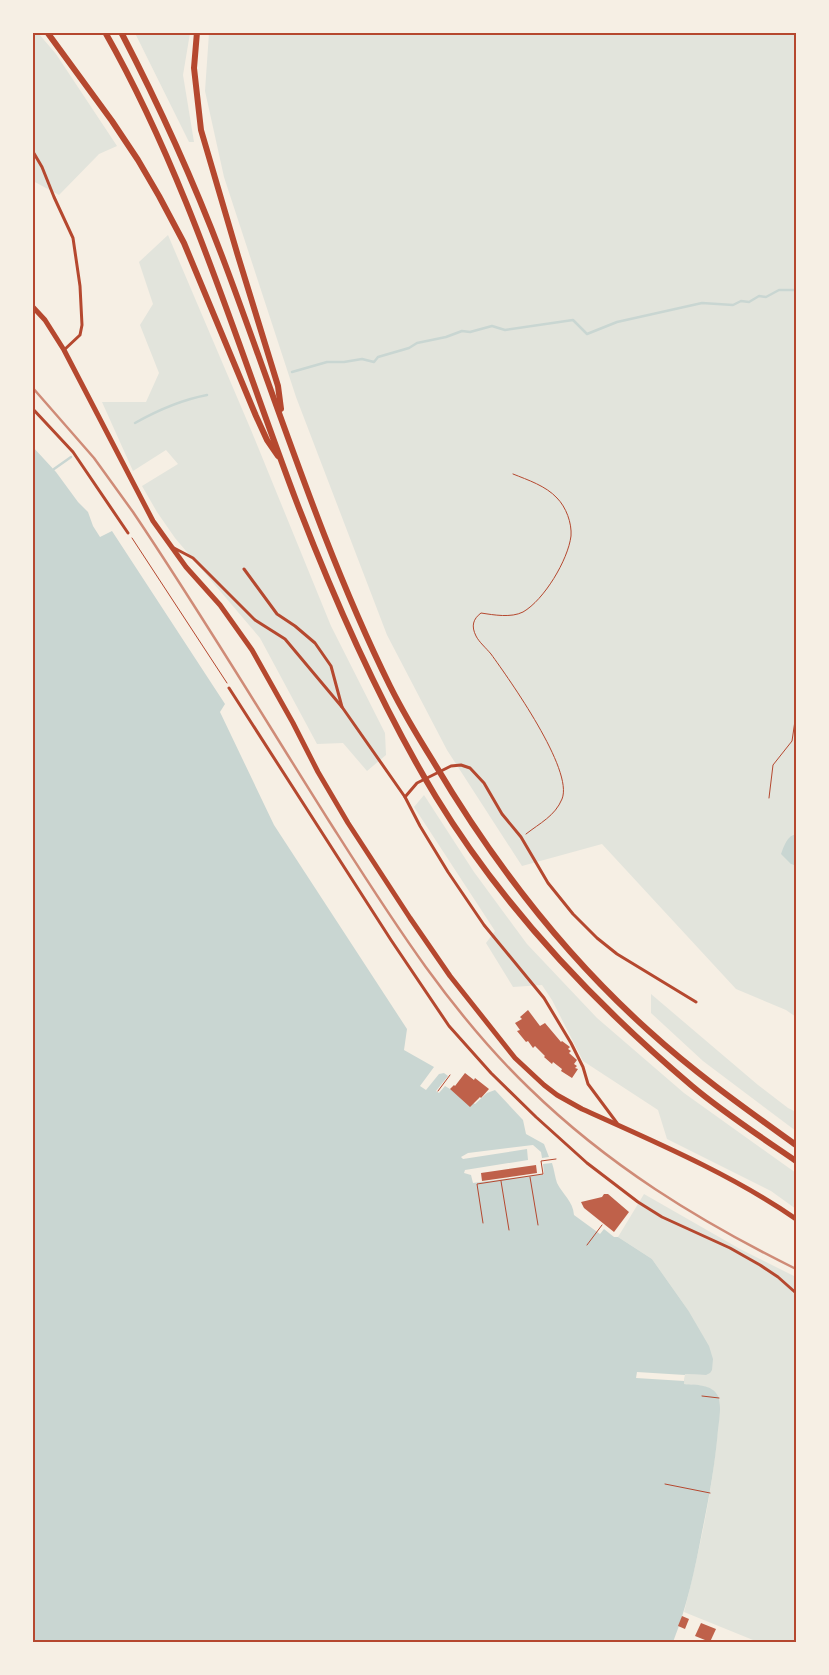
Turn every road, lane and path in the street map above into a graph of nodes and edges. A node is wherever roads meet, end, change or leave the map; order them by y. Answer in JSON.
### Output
{"nodes":[{"id":1,"x":47,"y":32,"type":"edge"},
{"id":2,"x":105,"y":32,"type":"edge"},
{"id":3,"x":121,"y":32,"type":"edge"},
{"id":4,"x":197,"y":32,"type":"edge"},
{"id":5,"x":32,"y":150,"type":"edge"},
{"id":6,"x":32,"y":306,"type":"edge"},
{"id":7,"x":64,"y":350,"type":"junction"},
{"id":8,"x":32,"y":408,"type":"edge"},
{"id":9,"x":283,"y":423,"type":"junction"},
{"id":10,"x":284,"y":466,"type":"junction"},
{"id":11,"x":513,"y":474,"type":"dead end"},
{"id":12,"x":128,"y":533,"type":"joint"},
{"id":13,"x":170,"y":546,"type":"junction"},
{"id":14,"x":244,"y":569,"type":"dead end"},
{"id":15,"x":229,"y":688,"type":"joint"},
{"id":16,"x":342,"y":707,"type":"junction"},
{"id":17,"x":796,"y":714,"type":"edge"},
{"id":18,"x":405,"y":797,"type":"junction"},
{"id":19,"x":769,"y":798,"type":"dead end"},
{"id":20,"x":522,"y":837,"type":"junction"},
{"id":21,"x":696,"y":1002,"type":"dead end"},
{"id":22,"x":450,"y":1075,"type":"dead end"},
{"id":23,"x":438,"y":1091,"type":"dead end"},
{"id":24,"x":619,"y":1126,"type":"junction"},
{"id":25,"x":796,"y":1145,"type":"edge"},
{"id":26,"x":556,"y":1159,"type":"dead end"},
{"id":27,"x":796,"y":1161,"type":"edge"},
{"id":28,"x":530,"y":1176,"type":"junction"},
{"id":29,"x":501,"y":1180,"type":"junction"},
{"id":30,"x":796,"y":1219,"type":"edge"},
{"id":31,"x":483,"y":1223,"type":"dead end"},
{"id":32,"x":538,"y":1225,"type":"dead end"},
{"id":33,"x":602,"y":1226,"type":"dead end"},
{"id":34,"x":509,"y":1230,"type":"dead end"},
{"id":35,"x":587,"y":1245,"type":"dead end"},
{"id":36,"x":796,"y":1293,"type":"edge"},
{"id":37,"x":702,"y":1396,"type":"dead end"},
{"id":38,"x":719,"y":1398,"type":"dead end"},
{"id":39,"x":665,"y":1484,"type":"dead end"},
{"id":40,"x":710,"y":1492,"type":"dead end"}],
"edges":[{"from":1,"to":10,"type":"highway"},
{"from":2,"to":10,"type":"highway"},
{"from":3,"to":9,"type":"highway"},
{"from":4,"to":9,"type":"highway"},
{"from":5,"to":7,"type":"street"},
{"from":6,"to":7,"type":"main road"},
{"from":7,"to":13,"type":"main road"},
{"from":8,"to":12,"type":"street"},
{"from":9,"to":25,"type":"highway"},
{"from":10,"to":27,"type":"highway"},
{"from":11,"to":20,"type":"path"},
{"from":12,"to":15,"type":"path"},
{"from":13,"to":16,"type":"street"},
{"from":13,"to":24,"type":"main road"},
{"from":14,"to":16,"type":"street"},
{"from":15,"to":36,"type":"street"},
{"from":16,"to":18,"type":"street"},
{"from":17,"to":19,"type":"path"},
{"from":18,"to":20,"type":"street"},
{"from":18,"to":24,"type":"street"},
{"from":20,"to":21,"type":"street"},
{"from":22,"to":23,"type":"path"},
{"from":24,"to":30,"type":"main road"},
{"from":26,"to":28,"type":"path"},
{"from":28,"to":29,"type":"path"},
{"from":28,"to":32,"type":"path"},
{"from":29,"to":31,"type":"path"},
{"from":29,"to":34,"type":"path"},
{"from":33,"to":35,"type":"path"},
{"from":37,"to":38,"type":"path"},
{"from":39,"to":40,"type":"path"}]}
